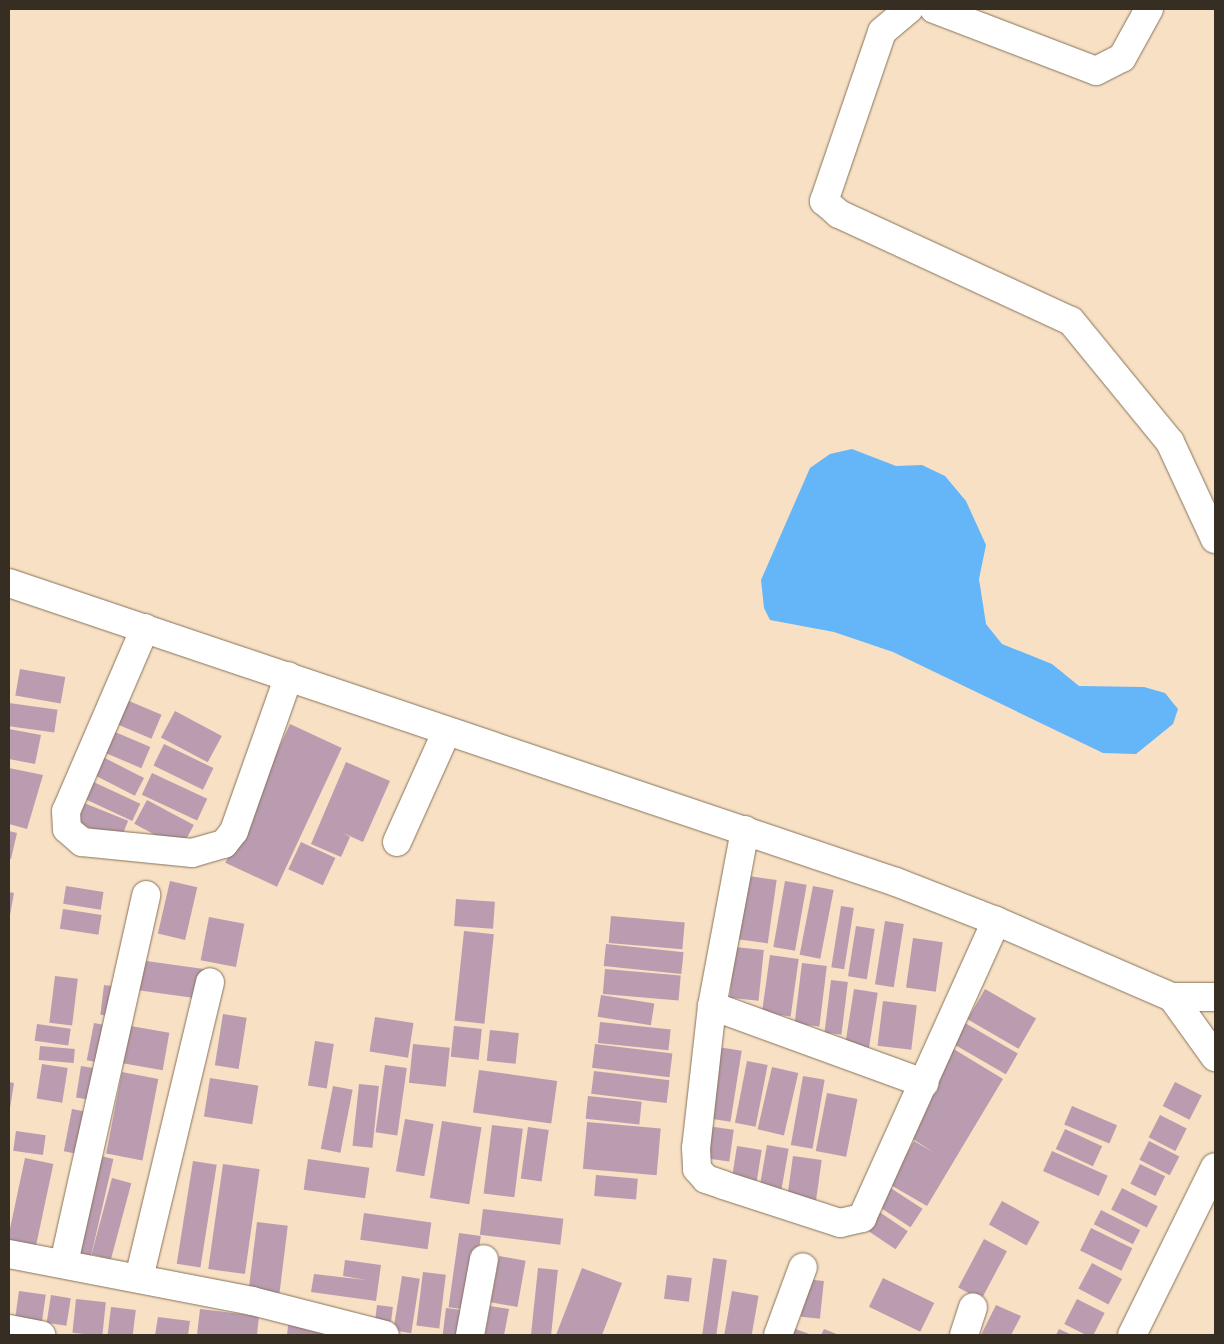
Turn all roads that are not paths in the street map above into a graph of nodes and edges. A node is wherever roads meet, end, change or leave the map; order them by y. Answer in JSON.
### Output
{"nodes":[{"id":1,"x":909,"y":9,"type":"edge"},
{"id":2,"x":934,"y":9,"type":"edge"},
{"id":3,"x":1149,"y":9,"type":"edge"},
{"id":4,"x":1215,"y":539,"type":"edge"},
{"id":5,"x":9,"y":583,"type":"edge"},
{"id":6,"x":145,"y":628,"type":"junction"},
{"id":7,"x":290,"y":676,"type":"junction"},
{"id":8,"x":446,"y":733,"type":"junction"},
{"id":9,"x":745,"y":830,"type":"junction"},
{"id":10,"x":397,"y":842,"type":"dead end"},
{"id":11,"x":146,"y":895,"type":"dead end"},
{"id":12,"x":996,"y":921,"type":"junction"},
{"id":13,"x":210,"y":982,"type":"dead end"},
{"id":14,"x":1172,"y":997,"type":"junction"},
{"id":15,"x":1215,"y":997,"type":"edge"},
{"id":16,"x":712,"y":1006,"type":"junction"},
{"id":17,"x":1215,"y":1057,"type":"edge"},
{"id":18,"x":924,"y":1083,"type":"junction"},
{"id":19,"x":1215,"y":1167,"type":"edge"},
{"id":20,"x":9,"y":1254,"type":"edge"},
{"id":21,"x":484,"y":1259,"type":"dead end"},
{"id":22,"x":64,"y":1263,"type":"junction"},
{"id":23,"x":804,"y":1267,"type":"dead end"},
{"id":24,"x":139,"y":1278,"type":"junction"},
{"id":25,"x":973,"y":1308,"type":"dead end"},
{"id":26,"x":9,"y":1329,"type":"edge"},
{"id":27,"x":41,"y":1335,"type":"edge"},
{"id":28,"x":385,"y":1335,"type":"edge"},
{"id":29,"x":470,"y":1335,"type":"edge"},
{"id":30,"x":778,"y":1335,"type":"edge"},
{"id":31,"x":964,"y":1335,"type":"edge"},
{"id":32,"x":1132,"y":1335,"type":"edge"}],
"edges":[{"from":1,"to":4,"type":"street"},
{"from":2,"to":3,"type":"street"},
{"from":5,"to":6,"type":"street"},
{"from":6,"to":7,"type":"street"},
{"from":6,"to":7,"type":"street"},
{"from":7,"to":8,"type":"street"},
{"from":8,"to":9,"type":"street"},
{"from":8,"to":10,"type":"street"},
{"from":9,"to":12,"type":"street"},
{"from":9,"to":16,"type":"street"},
{"from":11,"to":22,"type":"street"},
{"from":12,"to":14,"type":"street"},
{"from":12,"to":18,"type":"street"},
{"from":13,"to":24,"type":"street"},
{"from":14,"to":15,"type":"street"},
{"from":14,"to":17,"type":"street"},
{"from":16,"to":18,"type":"street"},
{"from":16,"to":18,"type":"street"},
{"from":19,"to":32,"type":"street"},
{"from":20,"to":22,"type":"street"},
{"from":21,"to":29,"type":"street"},
{"from":22,"to":24,"type":"street"},
{"from":23,"to":30,"type":"street"},
{"from":24,"to":28,"type":"street"},
{"from":25,"to":31,"type":"street"},
{"from":26,"to":27,"type":"street"}]}
